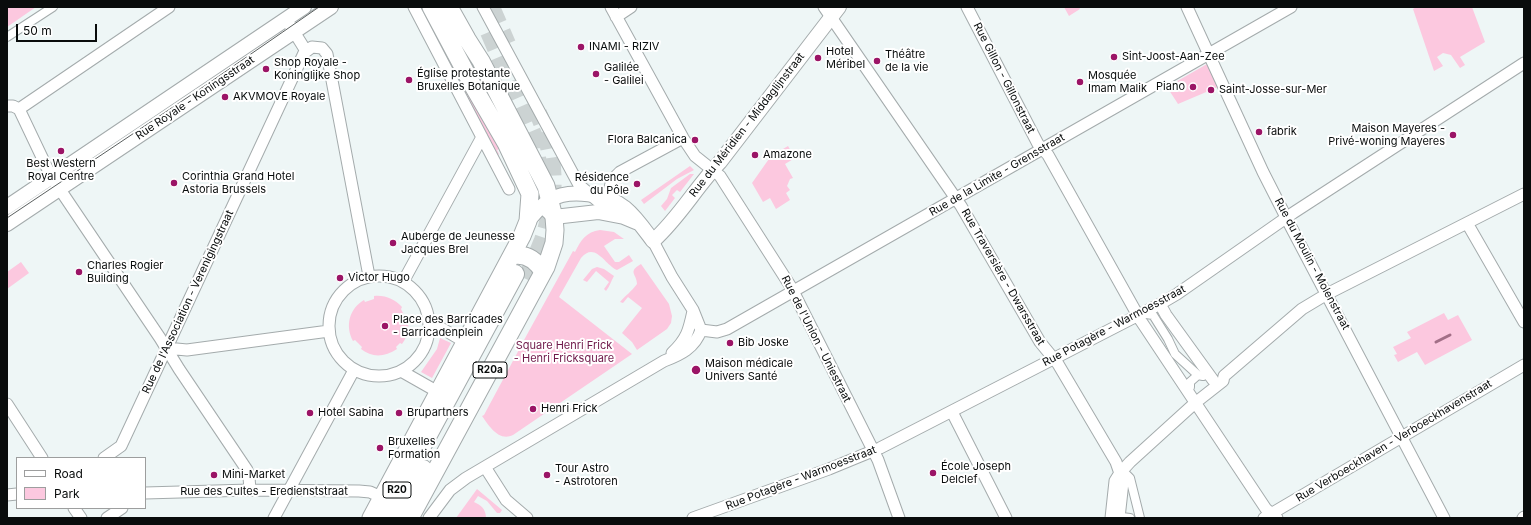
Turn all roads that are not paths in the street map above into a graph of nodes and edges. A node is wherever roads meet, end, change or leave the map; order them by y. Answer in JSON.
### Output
{"nodes":[{"id":1,"x":53,"y":7,"type":"edge"},
{"id":2,"x":169,"y":7,"type":"edge"},
{"id":3,"x":304,"y":7,"type":"edge"},
{"id":4,"x":331,"y":7,"type":"edge"},
{"id":5,"x":414,"y":7,"type":"edge"},
{"id":6,"x":431,"y":7,"type":"edge"},
{"id":7,"x":449,"y":7,"type":"edge"},
{"id":8,"x":483,"y":7,"type":"edge"},
{"id":9,"x":631,"y":7,"type":"edge"},
{"id":10,"x":967,"y":7,"type":"edge"},
{"id":11,"x":1187,"y":7,"type":"edge"},
{"id":12,"x":1291,"y":7,"type":"edge"},
{"id":13,"x":831,"y":10,"type":"edge"},
{"id":14,"x":613,"y":12,"type":"edge"},
{"id":15,"x":286,"y":19,"type":"junction"},
{"id":16,"x":294,"y":32,"type":"junction"},
{"id":17,"x":7,"y":37,"type":"edge"},
{"id":18,"x":306,"y":51,"type":"junction"},
{"id":19,"x":1209,"y":54,"type":"junction"},
{"id":20,"x":1524,"y":63,"type":"edge"},
{"id":21,"x":7,"y":106,"type":"edge"},
{"id":22,"x":19,"y":109,"type":"junction"},
{"id":23,"x":482,"y":137,"type":"junction"},
{"id":24,"x":683,"y":138,"type":"junction"},
{"id":25,"x":1041,"y":149,"type":"junction"},
{"id":26,"x":712,"y":170,"type":"junction"},
{"id":27,"x":52,"y":176,"type":"junction"},
{"id":28,"x":59,"y":189,"type":"junction"},
{"id":29,"x":509,"y":189,"type":"dead end"},
{"id":30,"x":530,"y":194,"type":"junction"},
{"id":31,"x":588,"y":194,"type":"junction"},
{"id":32,"x":1524,"y":194,"type":"edge"},
{"id":33,"x":956,"y":198,"type":"junction"},
{"id":34,"x":607,"y":199,"type":"junction"},
{"id":35,"x":7,"y":207,"type":"edge"},
{"id":36,"x":549,"y":208,"type":"junction"},
{"id":37,"x":614,"y":214,"type":"junction"},
{"id":38,"x":1286,"y":218,"type":"junction"},
{"id":39,"x":528,"y":221,"type":"junction"},
{"id":40,"x":1467,"y":223,"type":"junction"},
{"id":41,"x":7,"y":224,"type":"edge"},
{"id":42,"x":640,"y":224,"type":"junction"},
{"id":43,"x":653,"y":241,"type":"junction"},
{"id":44,"x":512,"y":256,"type":"junction"},
{"id":45,"x":543,"y":272,"type":"junction"},
{"id":46,"x":369,"y":276,"type":"junction"},
{"id":47,"x":520,"y":277,"type":"tunnel mouth"},
{"id":48,"x":403,"y":282,"type":"junction"},
{"id":49,"x":793,"y":292,"type":"junction"},
{"id":50,"x":1327,"y":294,"type":"junction"},
{"id":51,"x":693,"y":310,"type":"junction"},
{"id":52,"x":1150,"y":313,"type":"junction"},
{"id":53,"x":429,"y":321,"type":"junction"},
{"id":54,"x":1524,"y":322,"type":"edge"},
{"id":55,"x":701,"y":330,"type":"junction"},
{"id":56,"x":329,"y":331,"type":"junction"},
{"id":57,"x":466,"y":342,"type":"junction"},
{"id":58,"x":166,"y":348,"type":"junction"},
{"id":59,"x":1054,"y":359,"type":"junction"},
{"id":60,"x":664,"y":361,"type":"junction"},
{"id":61,"x":1524,"y":365,"type":"edge"},
{"id":62,"x":354,"y":370,"type":"junction"},
{"id":63,"x":401,"y":371,"type":"junction"},
{"id":64,"x":1209,"y":377,"type":"junction"},
{"id":65,"x":1190,"y":387,"type":"dead end"},
{"id":66,"x":438,"y":392,"type":"junction"},
{"id":67,"x":1195,"y":403,"type":"junction"},
{"id":68,"x":7,"y":404,"type":"edge"},
{"id":69,"x":952,"y":412,"type":"junction"},
{"id":70,"x":1402,"y":436,"type":"junction"},
{"id":71,"x":873,"y":451,"type":"junction"},
{"id":72,"x":41,"y":457,"type":"edge"},
{"id":73,"x":105,"y":457,"type":"edge"},
{"id":74,"x":485,"y":467,"type":"junction"},
{"id":75,"x":415,"y":470,"type":"junction"},
{"id":76,"x":1126,"y":474,"type":"junction"},
{"id":77,"x":390,"y":480,"type":"junction"},
{"id":78,"x":250,"y":490,"type":"junction"},
{"id":79,"x":289,"y":491,"type":"junction"},
{"id":80,"x":146,"y":493,"type":"edge"},
{"id":81,"x":381,"y":497,"type":"junction"},
{"id":82,"x":420,"y":498,"type":"junction"},
{"id":83,"x":75,"y":509,"type":"edge"},
{"id":84,"x":120,"y":509,"type":"edge"},
{"id":85,"x":1126,"y":517,"type":"edge"},
{"id":86,"x":1271,"y":517,"type":"edge"},
{"id":87,"x":81,"y":518,"type":"edge"},
{"id":88,"x":107,"y":518,"type":"edge"},
{"id":89,"x":274,"y":518,"type":"edge"},
{"id":90,"x":374,"y":518,"type":"edge"},
{"id":91,"x":397,"y":518,"type":"edge"},
{"id":92,"x":410,"y":518,"type":"edge"},
{"id":93,"x":429,"y":518,"type":"edge"},
{"id":94,"x":527,"y":518,"type":"edge"},
{"id":95,"x":693,"y":518,"type":"edge"},
{"id":96,"x":899,"y":518,"type":"edge"},
{"id":97,"x":1006,"y":518,"type":"edge"},
{"id":98,"x":1111,"y":518,"type":"edge"},
{"id":99,"x":1140,"y":518,"type":"edge"},
{"id":100,"x":1444,"y":518,"type":"edge"}],
"edges":[{"from":1,"to":17,"type":"street"},
{"from":2,"to":22,"type":"street"},
{"from":3,"to":15,"type":"street","name":"Rue Royale - Koningsstraat"},
{"from":4,"to":16,"type":"street","name":"Rue Royale - Koningsstraat"},
{"from":5,"to":23,"type":"street"},
{"from":6,"to":30,"type":"main road"},
{"from":7,"to":36,"type":"main road"},
{"from":8,"to":31,"type":"street"},
{"from":9,"to":14,"type":"street"},
{"from":10,"to":25,"type":"street","name":"Rue Gillon - Gillonstraat"},
{"from":11,"to":19,"type":"street","name":"Rue du Moulin - Molenstraat"},
{"from":12,"to":19,"type":"street","name":"Rue de la Limite - Grensstraat"},
{"from":13,"to":26,"type":"street","name":"Rue du Méridien - Middaglijnstraat"},
{"from":13,"to":33,"type":"street","name":"Rue Traversière - Dwarsstraat"},
{"from":14,"to":24,"type":"street","name":"Rue de l'Union - Uniestraat"},
{"from":15,"to":16,"type":"street"},
{"from":15,"to":27,"type":"street","name":"Rue Royale - Koningsstraat"},
{"from":16,"to":18,"type":"street"},
{"from":16,"to":28,"type":"street","name":"Rue Royale - Koningsstraat"},
{"from":18,"to":46,"type":"street"},
{"from":18,"to":58,"type":"street","name":"Rue de l'Association - Verenigingstraat"},
{"from":19,"to":25,"type":"street","name":"Rue de la Limite - Grensstraat"},
{"from":19,"to":38,"type":"street","name":"Rue du Moulin - Molenstraat"},
{"from":20,"to":38,"type":"street","name":"Rue Potagère - Warmoesstraat"},
{"from":21,"to":22,"type":"street"},
{"from":22,"to":27,"type":"street"},
{"from":23,"to":29,"type":"street"},
{"from":23,"to":48,"type":"street"},
{"from":24,"to":26,"type":"street","name":"Rue de l'Union - Uniestraat"},
{"from":24,"to":34,"type":"street"},
{"from":25,"to":33,"type":"street","name":"Rue de la Limite - Grensstraat"},
{"from":25,"to":52,"type":"street","name":"Rue Gillon - Gillonstraat"},
{"from":26,"to":43,"type":"street","name":"Rue du Méridien - Middaglijnstraat"},
{"from":26,"to":49,"type":"street","name":"Rue de l'Union - Uniestraat"},
{"from":27,"to":28,"type":"street"},
{"from":27,"to":35,"type":"street","name":"Rue Royale - Koningsstraat"},
{"from":28,"to":41,"type":"street","name":"Rue Royale - Koningsstraat"},
{"from":28,"to":58,"type":"street"},
{"from":30,"to":36,"type":"street"},
{"from":30,"to":39,"type":"main road","number":"R20a"},
{"from":31,"to":34,"type":"street"},
{"from":31,"to":36,"type":"street"},
{"from":31,"to":37,"type":"street"},
{"from":32,"to":40,"type":"street"},
{"from":33,"to":49,"type":"street","name":"Rue de la Limite - Grensstraat"},
{"from":33,"to":59,"type":"street","name":"Rue Traversière - Dwarsstraat"},
{"from":34,"to":42,"type":"street"},
{"from":36,"to":37,"type":"street"},
{"from":36,"to":39,"type":"street"},
{"from":36,"to":45,"type":"main road","number":"R20a"},
{"from":37,"to":42,"type":"street"},
{"from":38,"to":50,"type":"street","name":"Rue du Moulin - Molenstraat"},
{"from":38,"to":52,"type":"street","name":"Rue Potagère - Warmoesstraat"},
{"from":39,"to":44,"type":"main road","number":"R20a"},
{"from":40,"to":50,"type":"street"},
{"from":40,"to":54,"type":"street"},
{"from":42,"to":43,"type":"street"},
{"from":43,"to":51,"type":"street"},
{"from":44,"to":45,"type":"main road"},
{"from":44,"to":57,"type":"main road","number":"R20a"},
{"from":45,"to":82,"type":"main road","number":"R20a"},
{"from":46,"to":48,"type":"street"},
{"from":46,"to":56,"type":"street"},
{"from":47,"to":75,"type":"highway","number":"R20"},
{"from":48,"to":53,"type":"street"},
{"from":49,"to":55,"type":"street","name":"Rue de la Limite - Grensstraat"},
{"from":49,"to":71,"type":"street","name":"Rue de l'Union - Uniestraat"},
{"from":50,"to":64,"type":"street"},
{"from":50,"to":70,"type":"street","name":"Rue du Moulin - Molenstraat"},
{"from":51,"to":55,"type":"street"},
{"from":51,"to":60,"type":"street"},
{"from":52,"to":59,"type":"street","name":"Rue Potagère - Warmoesstraat"},
{"from":52,"to":64,"type":"street"},
{"from":52,"to":64,"type":"street"},
{"from":52,"to":67,"type":"street"},
{"from":53,"to":57,"type":"street"},
{"from":53,"to":63,"type":"street"},
{"from":55,"to":60,"type":"street"},
{"from":56,"to":58,"type":"street"},
{"from":56,"to":62,"type":"street"},
{"from":57,"to":66,"type":"main road","number":"R20a"},
{"from":58,"to":73,"type":"street","name":"Rue de l'Association - Verenigingstraat"},
{"from":58,"to":78,"type":"street"},
{"from":59,"to":69,"type":"street","name":"Rue Potagère - Warmoesstraat"},
{"from":59,"to":76,"type":"street","name":"Rue Traversière - Dwarsstraat"},
{"from":60,"to":74,"type":"street"},
{"from":61,"to":70,"type":"street","name":"Rue Verboeckhaven - Verboeckhavenstraat"},
{"from":62,"to":63,"type":"street"},
{"from":62,"to":79,"type":"street"},
{"from":63,"to":66,"type":"street"},
{"from":64,"to":65,"type":"street"},
{"from":64,"to":67,"type":"street"},
{"from":66,"to":77,"type":"main road","number":"R20a"},
{"from":67,"to":76,"type":"street"},
{"from":67,"to":86,"type":"street"},
{"from":68,"to":72,"type":"street"},
{"from":69,"to":71,"type":"street","name":"Rue Potagère - Warmoesstraat"},
{"from":69,"to":97,"type":"street"},
{"from":70,"to":86,"type":"street","name":"Rue Verboeckhaven - Verboeckhavenstraat"},
{"from":70,"to":100,"type":"street","name":"Rue du Moulin - Molenstraat"},
{"from":71,"to":95,"type":"street","name":"Rue Potagère - Warmoesstraat"},
{"from":71,"to":96,"type":"street","name":"Rue de l'Union - Uniestraat"},
{"from":74,"to":93,"type":"street"},
{"from":74,"to":94,"type":"street"},
{"from":75,"to":77,"type":"highway"},
{"from":75,"to":82,"type":"highway"},
{"from":75,"to":90,"type":"highway","number":"R20"},
{"from":75,"to":91,"type":"highway","number":"R20"},
{"from":76,"to":85,"type":"street"},
{"from":76,"to":98,"type":"street"},
{"from":76,"to":99,"type":"street"},
{"from":77,"to":81,"type":"main road","number":"R20a"},
{"from":78,"to":79,"type":"street","name":"Rue des Cultes - Eredienststraat"},
{"from":78,"to":80,"type":"street","name":"Rue des Cultes - Eredienststraat"},
{"from":79,"to":81,"type":"street","name":"Rue des Cultes - Eredienststraat"},
{"from":79,"to":89,"type":"street"},
{"from":81,"to":90,"type":"main road","number":"R20a"},
{"from":82,"to":92,"type":"main road","number":"R20a"},
{"from":83,"to":87,"type":"street"},
{"from":84,"to":88,"type":"street"}]}
